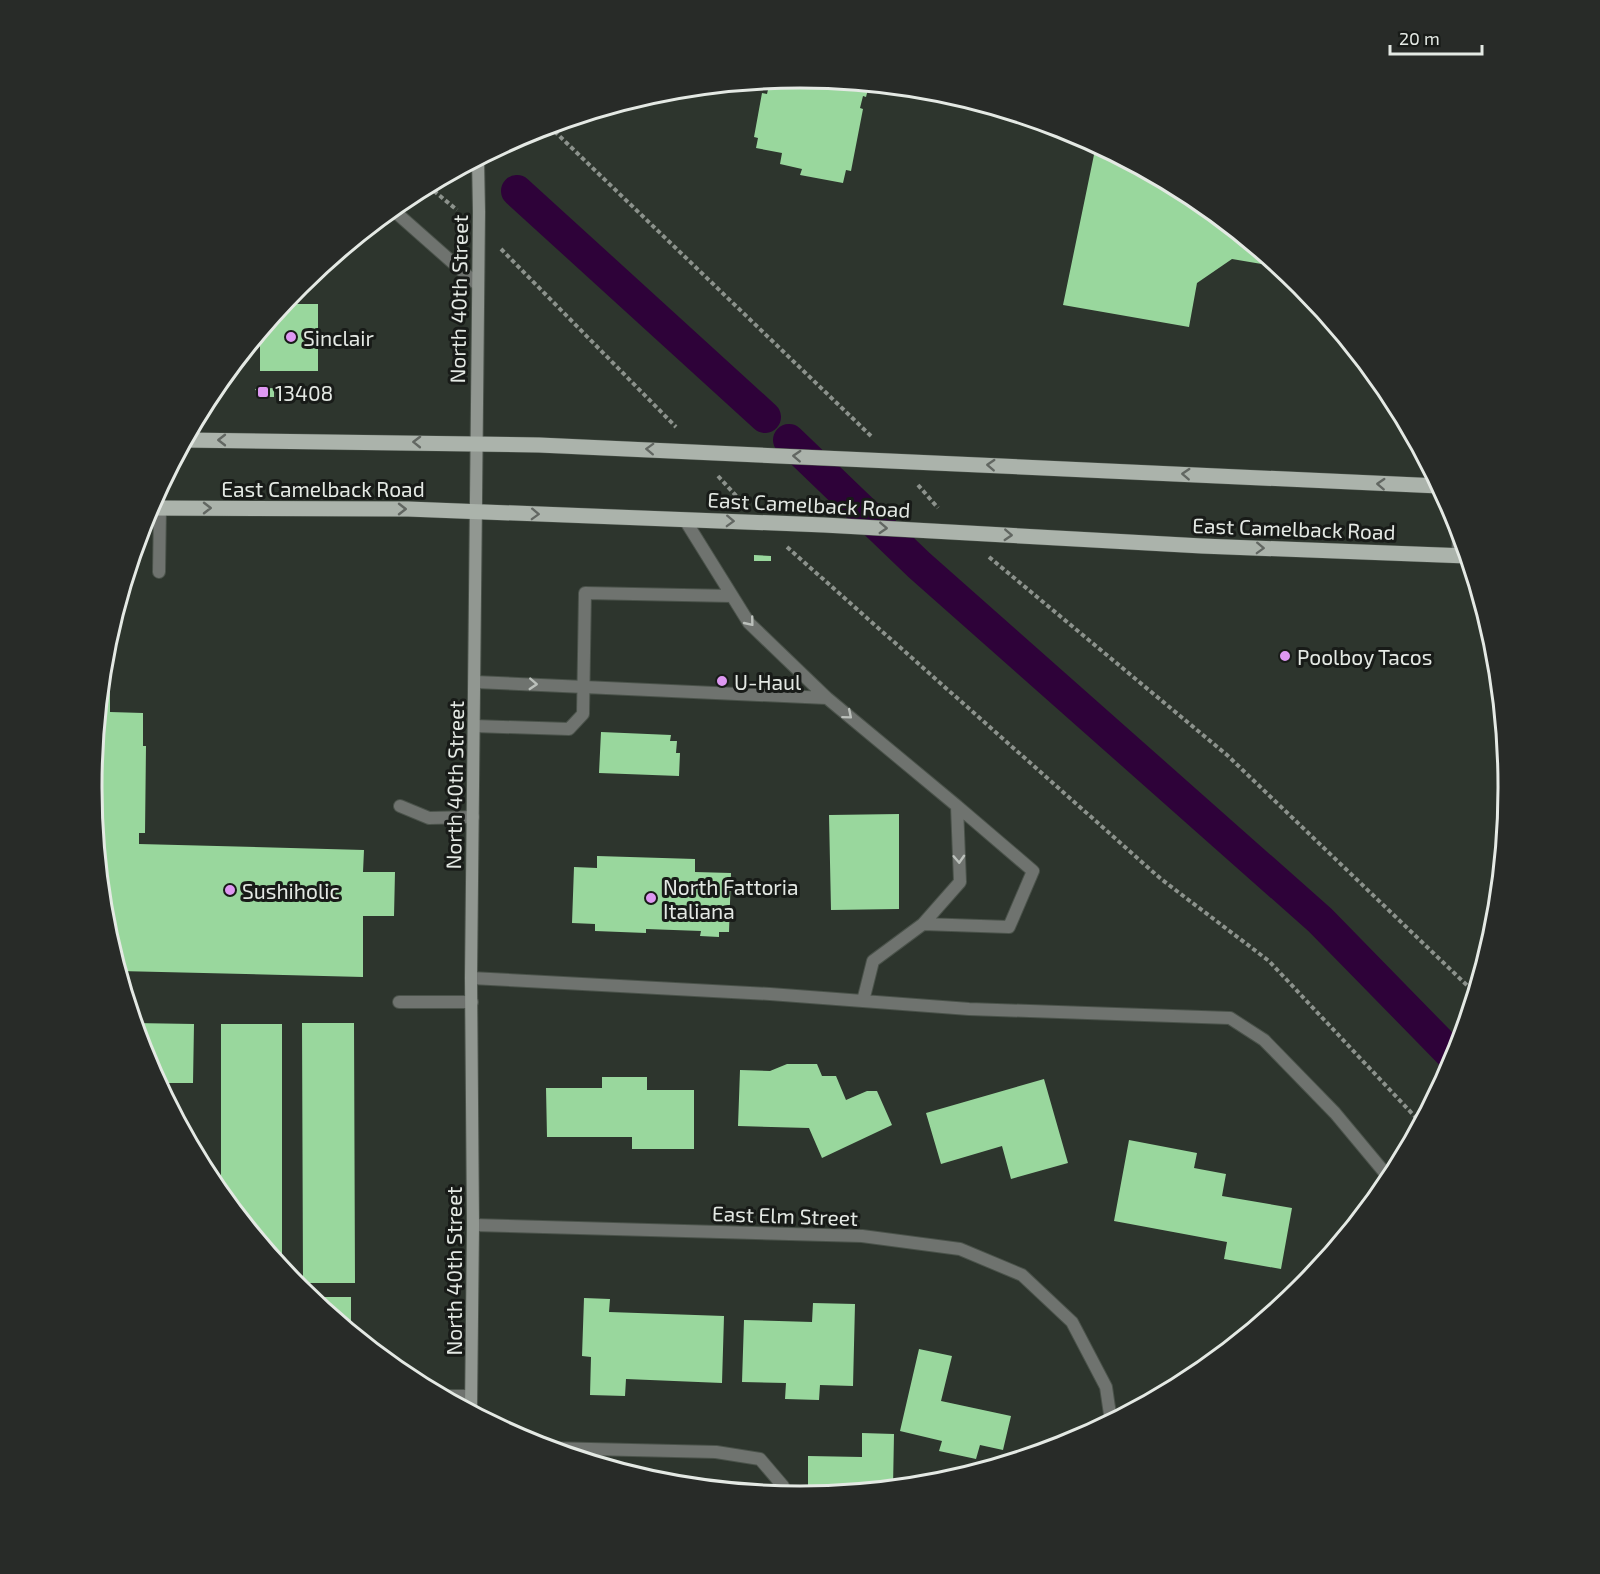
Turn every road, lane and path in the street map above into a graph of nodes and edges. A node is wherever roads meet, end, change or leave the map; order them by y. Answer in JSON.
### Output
{"nodes":[{"id":1,"x":556,"y":133,"type":"edge"},
{"id":2,"x":478,"y":168,"type":"edge"},
{"id":3,"x":399,"y":215,"type":"edge"},
{"id":4,"x":521,"y":268,"type":"dead end"},
{"id":5,"x":478,"y":285,"type":"junction"},
{"id":6,"x":194,"y":440,"type":"edge"},
{"id":7,"x":476,"y":443,"type":"junction"},
{"id":8,"x":694,"y":451,"type":"junction"},
{"id":9,"x":896,"y":460,"type":"junction"},
{"id":10,"x":1429,"y":486,"type":"edge"},
{"id":11,"x":160,"y":508,"type":"edge"},
{"id":12,"x":477,"y":512,"type":"junction"},
{"id":13,"x":156,"y":519,"type":"edge"},
{"id":14,"x":685,"y":520,"type":"junction"},
{"id":15,"x":761,"y":522,"type":"junction"},
{"id":16,"x":955,"y":532,"type":"junction"},
{"id":17,"x":1459,"y":556,"type":"edge"},
{"id":18,"x":159,"y":572,"type":"dead end"},
{"id":19,"x":732,"y":596,"type":"junction"},
{"id":20,"x":475,"y":682,"type":"junction"},
{"id":21,"x":583,"y":687,"type":"junction"},
{"id":22,"x":827,"y":698,"type":"junction"},
{"id":23,"x":474,"y":726,"type":"junction"},
{"id":24,"x":400,"y":806,"type":"dead end"},
{"id":25,"x":957,"y":806,"type":"junction"},
{"id":26,"x":473,"y":817,"type":"junction"},
{"id":27,"x":922,"y":924,"type":"junction"},
{"id":28,"x":471,"y":978,"type":"junction"},
{"id":29,"x":1469,"y":987,"type":"edge"},
{"id":30,"x":863,"y":1001,"type":"junction"},
{"id":31,"x":399,"y":1002,"type":"dead end"},
{"id":32,"x":472,"y":1002,"type":"junction"},
{"id":33,"x":1415,"y":1117,"type":"edge"},
{"id":34,"x":1383,"y":1171,"type":"edge"},
{"id":35,"x":473,"y":1225,"type":"junction"},
{"id":36,"x":459,"y":1396,"type":"edge"},
{"id":37,"x":471,"y":1396,"type":"junction"},
{"id":38,"x":471,"y":1402,"type":"edge"},
{"id":39,"x":1110,"y":1413,"type":"edge"},
{"id":40,"x":577,"y":1449,"type":"edge"},
{"id":41,"x":782,"y":1485,"type":"edge"}],
"edges":[{"from":1,"to":9,"type":"path"},
{"from":2,"to":5,"type":"main road","name":"North 40th Street"},
{"from":3,"to":5,"type":"street"},
{"from":4,"to":8,"type":"path"},
{"from":5,"to":7,"type":"main road","name":"North 40th Street"},
{"from":7,"to":6,"type":"main road","one_way":true},
{"from":8,"to":7,"type":"main road","one_way":true},
{"from":7,"to":12,"type":"main road","name":"North 40th Street"},
{"from":9,"to":8,"type":"main road","one_way":true},
{"from":8,"to":15,"type":"path"},
{"from":10,"to":9,"type":"main road","one_way":true},
{"from":9,"to":16,"type":"path"},
{"from":11,"to":12,"type":"main road","name":"East Camelback Road","one_way":true},
{"from":12,"to":14,"type":"main road","name":"East Camelback Road","one_way":true},
{"from":12,"to":20,"type":"main road","name":"North 40th Street"},
{"from":13,"to":18,"type":"street"},
{"from":14,"to":15,"type":"main road","name":"East Camelback Road","one_way":true},
{"from":14,"to":19,"type":"street"},
{"from":15,"to":16,"type":"main road","name":"East Camelback Road","one_way":true},
{"from":15,"to":33,"type":"path"},
{"from":16,"to":17,"type":"main road","name":"East Camelback Road","one_way":true},
{"from":16,"to":29,"type":"path"},
{"from":19,"to":21,"type":"street"},
{"from":19,"to":22,"type":"street","one_way":true},
{"from":20,"to":21,"type":"street","one_way":true},
{"from":20,"to":23,"type":"main road","name":"North 40th Street"},
{"from":21,"to":22,"type":"street"},
{"from":21,"to":23,"type":"street"},
{"from":22,"to":25,"type":"street","one_way":true},
{"from":23,"to":26,"type":"main road","name":"North 40th Street"},
{"from":24,"to":26,"type":"street"},
{"from":25,"to":27,"type":"street","one_way":true},
{"from":25,"to":27,"type":"street"},
{"from":26,"to":28,"type":"main road","name":"North 40th Street"},
{"from":27,"to":30,"type":"street"},
{"from":28,"to":30,"type":"street"},
{"from":28,"to":32,"type":"main road","name":"North 40th Street"},
{"from":30,"to":34,"type":"street"},
{"from":31,"to":32,"type":"street"},
{"from":32,"to":35,"type":"main road","name":"North 40th Street"},
{"from":35,"to":37,"type":"main road","name":"North 40th Street"},
{"from":35,"to":39,"type":"street","name":"East Elm Street"},
{"from":36,"to":37,"type":"street"},
{"from":37,"to":38,"type":"main road","name":"North 40th Street"},
{"from":40,"to":41,"type":"street"}]}
